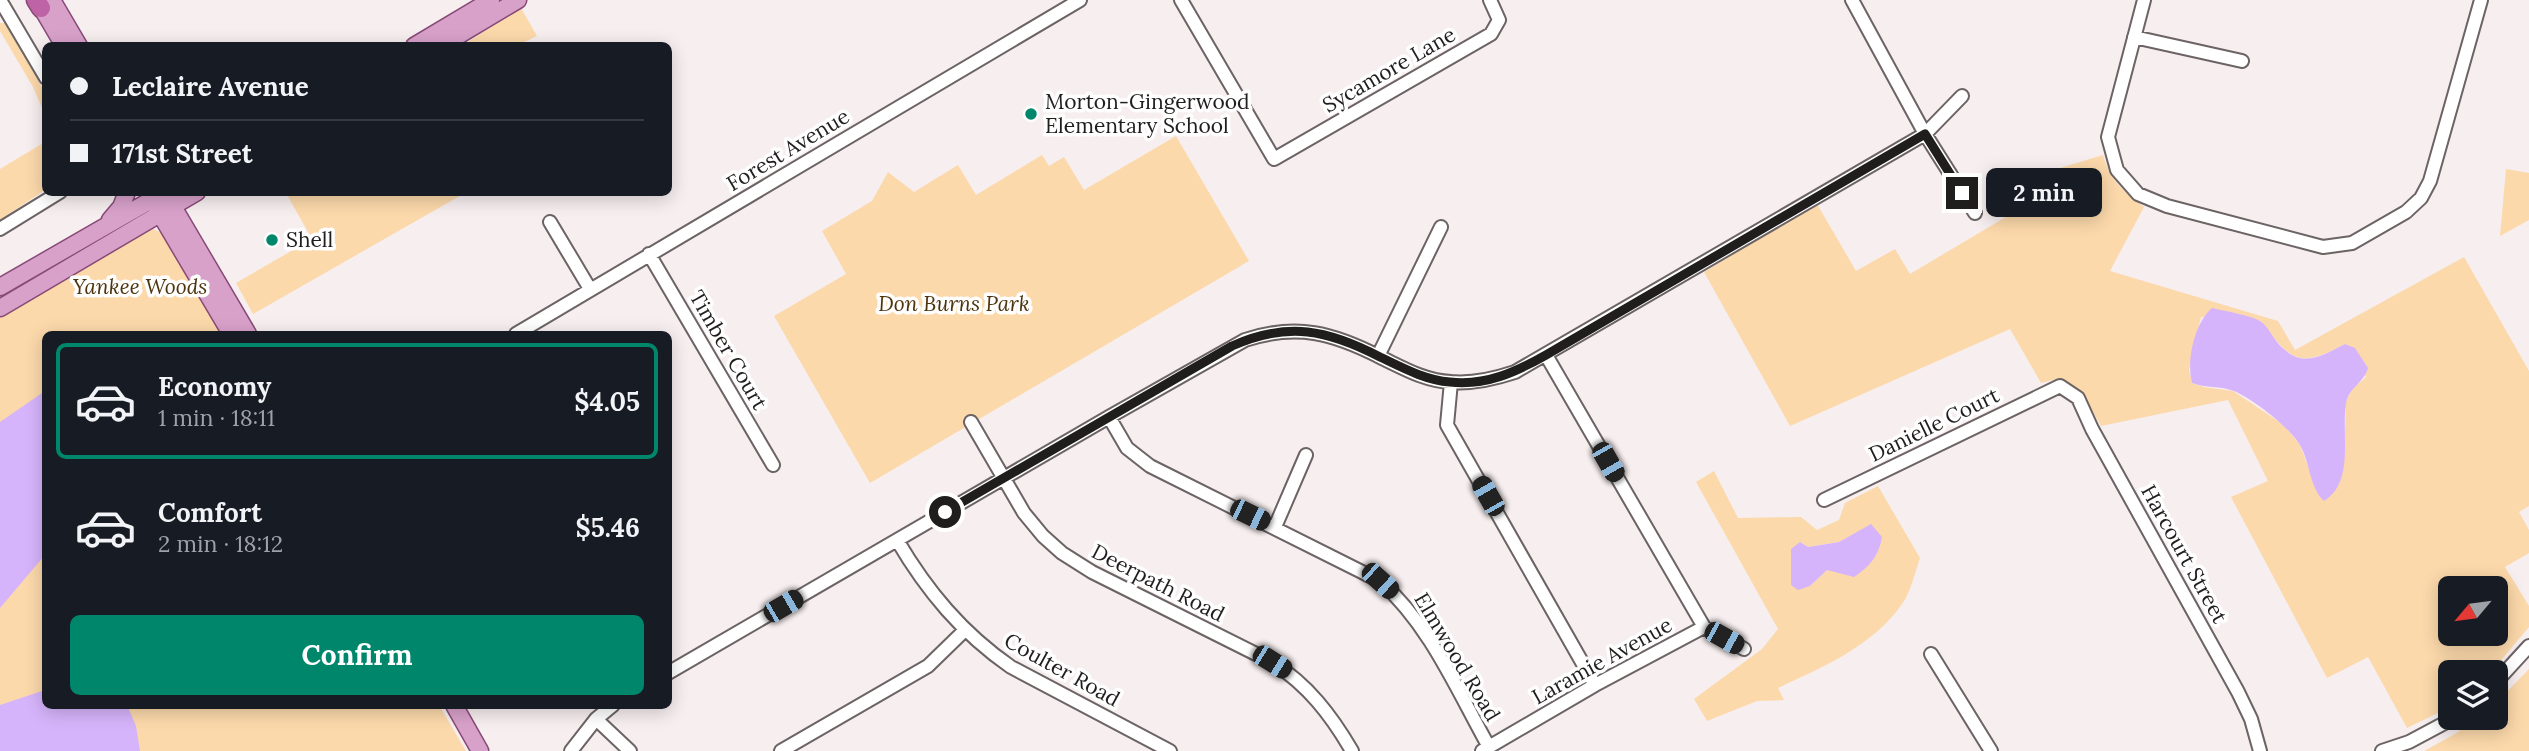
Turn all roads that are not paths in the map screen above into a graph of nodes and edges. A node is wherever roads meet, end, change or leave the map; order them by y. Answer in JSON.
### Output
{"nodes":[{"id":1,"x":491,"y":0,"type":"edge"},
{"id":2,"x":518,"y":0,"type":"edge"},
{"id":3,"x":1080,"y":0,"type":"edge"},
{"id":4,"x":1181,"y":0,"type":"edge"},
{"id":5,"x":1490,"y":0,"type":"edge"},
{"id":6,"x":1852,"y":0,"type":"edge"},
{"id":7,"x":2144,"y":0,"type":"edge"},
{"id":8,"x":2481,"y":0,"type":"edge"},
{"id":9,"x":41,"y":2,"type":"edge"},
{"id":10,"x":2,"y":8,"type":"edge"},
{"id":11,"x":2134,"y":37,"type":"junction"},
{"id":12,"x":62,"y":42,"type":"edge"},
{"id":13,"x":76,"y":42,"type":"edge"},
{"id":14,"x":421,"y":42,"type":"edge"},
{"id":15,"x":448,"y":42,"type":"edge"},
{"id":16,"x":2242,"y":61,"type":"dead end"},
{"id":17,"x":42,"y":72,"type":"edge"},
{"id":18,"x":1962,"y":96,"type":"dead end"},
{"id":19,"x":1925,"y":134,"type":"junction"},
{"id":20,"x":54,"y":196,"type":"edge"},
{"id":21,"x":125,"y":196,"type":"edge"},
{"id":22,"x":161,"y":199,"type":"edge"},
{"id":23,"x":1975,"y":213,"type":"dead end"},
{"id":24,"x":550,"y":222,"type":"dead end"},
{"id":25,"x":105,"y":226,"type":"junction"},
{"id":26,"x":1441,"y":227,"type":"dead end"},
{"id":27,"x":0,"y":229,"type":"edge"},
{"id":28,"x":649,"y":254,"type":"junction"},
{"id":29,"x":0,"y":287,"type":"edge"},
{"id":30,"x":590,"y":289,"type":"junction"},
{"id":31,"x":0,"y":308,"type":"edge"},
{"id":32,"x":229,"y":331,"type":"edge"},
{"id":33,"x":246,"y":331,"type":"edge"},
{"id":34,"x":525,"y":331,"type":"edge"},
{"id":35,"x":1546,"y":355,"type":"junction"},
{"id":36,"x":1378,"y":356,"type":"junction"},
{"id":37,"x":1451,"y":383,"type":"junction"},
{"id":38,"x":2060,"y":386,"type":"joint"},
{"id":39,"x":1109,"y":417,"type":"junction"},
{"id":40,"x":971,"y":422,"type":"dead end"},
{"id":41,"x":1306,"y":455,"type":"dead end"},
{"id":42,"x":773,"y":465,"type":"dead end"},
{"id":43,"x":1003,"y":479,"type":"junction"},
{"id":44,"x":1824,"y":500,"type":"dead end"},
{"id":45,"x":1275,"y":527,"type":"junction"},
{"id":46,"x":897,"y":540,"type":"junction"},
{"id":47,"x":1704,"y":627,"type":"junction"},
{"id":48,"x":965,"y":630,"type":"junction"},
{"id":49,"x":2529,"y":646,"type":"edge"},
{"id":50,"x":1744,"y":649,"type":"dead end"},
{"id":51,"x":1931,"y":654,"type":"dead end"},
{"id":52,"x":2508,"y":669,"type":"edge"},
{"id":53,"x":672,"y":671,"type":"edge"},
{"id":54,"x":1595,"y":685,"type":"junction"},
{"id":55,"x":456,"y":709,"type":"edge"},
{"id":56,"x":608,"y":709,"type":"edge"},
{"id":57,"x":596,"y":719,"type":"junction"},
{"id":58,"x":2438,"y":727,"type":"edge"},
{"id":59,"x":1486,"y":749,"type":"edge"},
{"id":60,"x":480,"y":751,"type":"edge"},
{"id":61,"x":571,"y":751,"type":"edge"},
{"id":62,"x":629,"y":751,"type":"edge"},
{"id":63,"x":781,"y":751,"type":"edge"},
{"id":64,"x":1170,"y":751,"type":"edge"},
{"id":65,"x":1352,"y":751,"type":"edge"},
{"id":66,"x":1992,"y":751,"type":"edge"},
{"id":67,"x":2260,"y":751,"type":"edge"},
{"id":68,"x":2382,"y":751,"type":"edge"}],
"edges":[{"from":1,"to":14,"type":"main road"},
{"from":2,"to":15,"type":"main road"},
{"from":3,"to":28,"type":"street","name":"Forest Avenue"},
{"from":4,"to":5,"type":"street","name":"Sycamore Lane"},
{"from":6,"to":19,"type":"street"},
{"from":7,"to":11,"type":"street"},
{"from":8,"to":11,"type":"street"},
{"from":9,"to":12,"type":"main road"},
{"from":9,"to":13,"type":"main road"},
{"from":10,"to":17,"type":"street"},
{"from":11,"to":16,"type":"street"},
{"from":18,"to":19,"type":"street"},
{"from":19,"to":23,"type":"street"},
{"from":19,"to":35,"type":"street"},
{"from":20,"to":27,"type":"street"},
{"from":21,"to":25,"type":"main road"},
{"from":22,"to":25,"type":"main road"},
{"from":22,"to":31,"type":"main road"},
{"from":22,"to":32,"type":"main road"},
{"from":22,"to":33,"type":"main road"},
{"from":24,"to":30,"type":"street"},
{"from":25,"to":29,"type":"main road"},
{"from":26,"to":36,"type":"street"},
{"from":28,"to":30,"type":"street","name":"Forest Avenue"},
{"from":28,"to":42,"type":"street","name":"Timber Court"},
{"from":30,"to":34,"type":"street","name":"Forest Avenue"},
{"from":35,"to":37,"type":"street"},
{"from":35,"to":47,"type":"street"},
{"from":36,"to":37,"type":"street"},
{"from":36,"to":39,"type":"street"},
{"from":37,"to":54,"type":"street"},
{"from":38,"to":44,"type":"street","name":"Danielle Court"},
{"from":38,"to":67,"type":"street","name":"Harcourt Street"},
{"from":39,"to":43,"type":"street"},
{"from":39,"to":45,"type":"street","name":"Elmwood Road"},
{"from":40,"to":43,"type":"street","name":"Deerpath Road"},
{"from":41,"to":45,"type":"street"},
{"from":43,"to":46,"type":"street"},
{"from":43,"to":65,"type":"street","name":"Deerpath Road"},
{"from":45,"to":59,"type":"street","name":"Elmwood Road"},
{"from":46,"to":48,"type":"street","name":"Coulter Road"},
{"from":46,"to":53,"type":"street"},
{"from":47,"to":50,"type":"street"},
{"from":47,"to":54,"type":"street","name":"Laramie Avenue"},
{"from":48,"to":63,"type":"street"},
{"from":48,"to":64,"type":"street","name":"Coulter Road"},
{"from":49,"to":52,"type":"street"},
{"from":51,"to":66,"type":"street"},
{"from":54,"to":59,"type":"street","name":"Laramie Avenue"},
{"from":55,"to":60,"type":"main road"},
{"from":56,"to":57,"type":"street"},
{"from":57,"to":61,"type":"street"},
{"from":57,"to":62,"type":"street"},
{"from":58,"to":68,"type":"street"}]}
